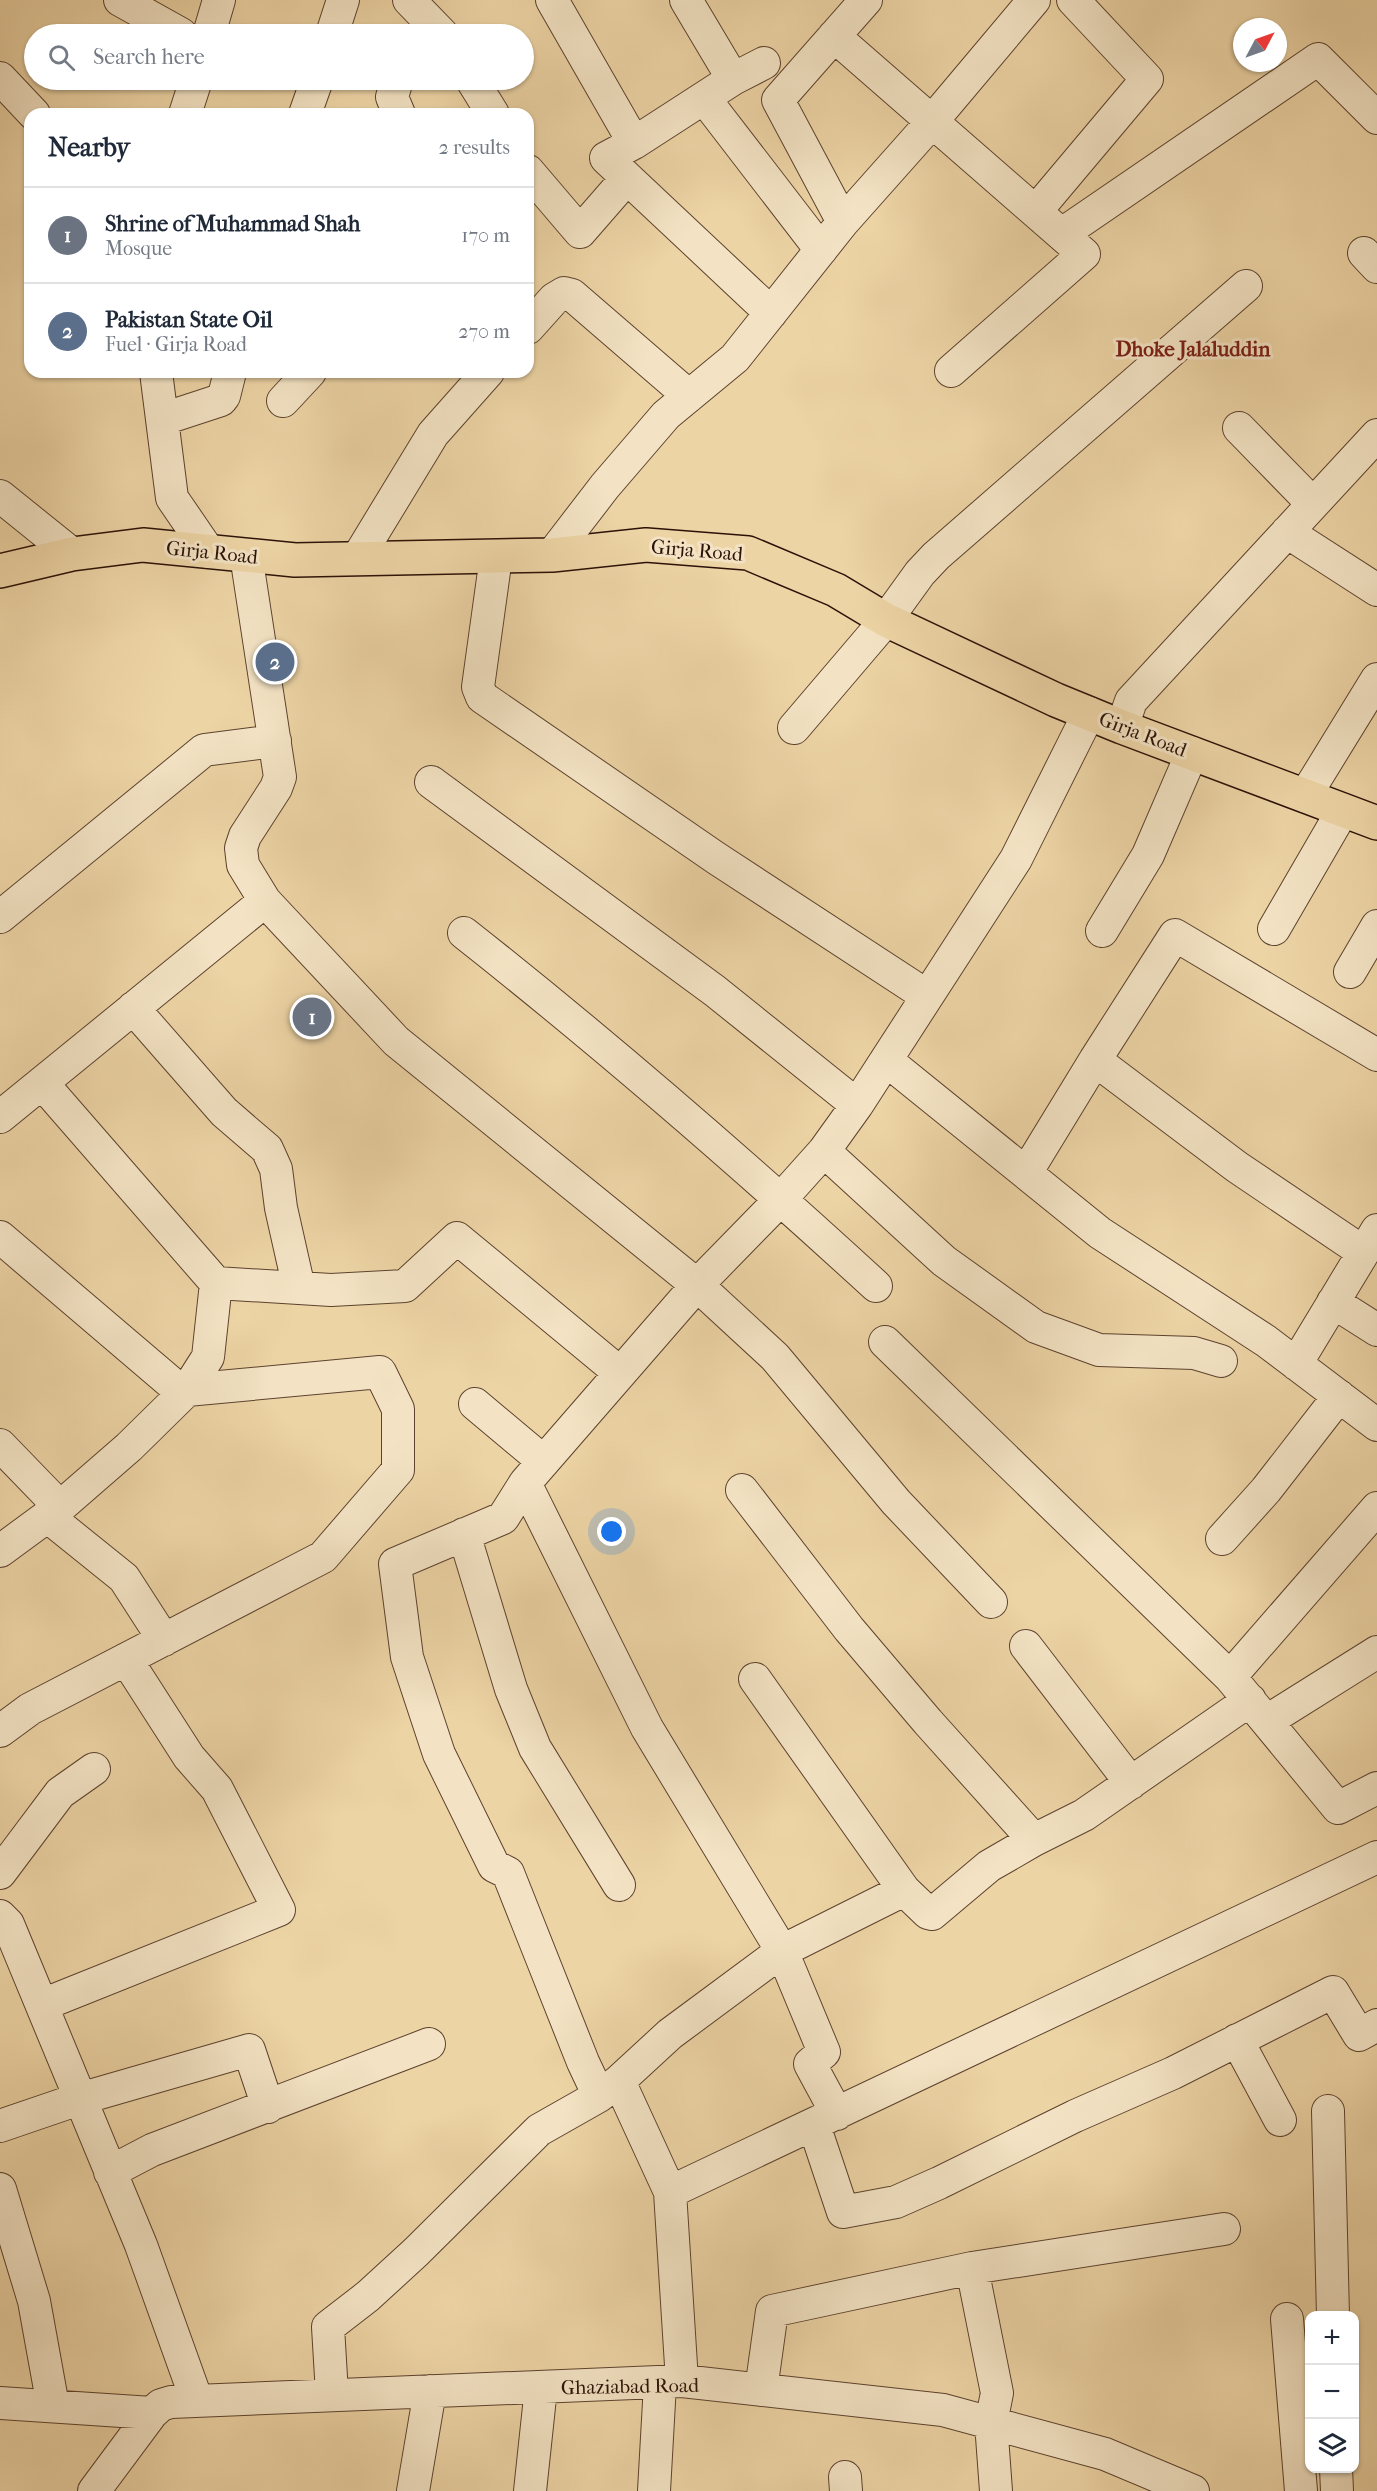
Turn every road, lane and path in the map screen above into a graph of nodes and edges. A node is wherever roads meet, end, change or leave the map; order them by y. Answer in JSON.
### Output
{"nodes":[{"id":1,"x":120,"y":0,"type":"edge"},
{"id":2,"x":219,"y":0,"type":"edge"},
{"id":3,"x":344,"y":0,"type":"edge"},
{"id":4,"x":552,"y":0,"type":"edge"},
{"id":5,"x":686,"y":0,"type":"edge"},
{"id":6,"x":866,"y":0,"type":"edge"},
{"id":7,"x":1034,"y":0,"type":"edge"},
{"id":8,"x":1073,"y":0,"type":"edge"},
{"id":9,"x":412,"y":15,"type":"edge"},
{"id":10,"x":163,"y":24,"type":"edge"},
{"id":11,"x":212,"y":24,"type":"edge"},
{"id":12,"x":336,"y":24,"type":"edge"},
{"id":13,"x":426,"y":24,"type":"edge"},
{"id":14,"x":834,"y":36,"type":"junction"},
{"id":15,"x":764,"y":63,"type":"dead end"},
{"id":16,"x":0,"y":78,"type":"edge"},
{"id":17,"x":733,"y":79,"type":"junction"},
{"id":18,"x":193,"y":90,"type":"edge"},
{"id":19,"x":313,"y":90,"type":"edge"},
{"id":20,"x":394,"y":90,"type":"edge"},
{"id":21,"x":478,"y":90,"type":"edge"},
{"id":22,"x":704,"y":98,"type":"junction"},
{"id":23,"x":28,"y":108,"type":"edge"},
{"id":24,"x":187,"y":108,"type":"edge"},
{"id":25,"x":307,"y":108,"type":"edge"},
{"id":26,"x":397,"y":108,"type":"edge"},
{"id":27,"x":489,"y":108,"type":"edge"},
{"id":28,"x":1377,"y":118,"type":"edge"},
{"id":29,"x":933,"y":121,"type":"junction"},
{"id":30,"x":634,"y":143,"type":"junction"},
{"id":31,"x":534,"y":178,"type":"edge"},
{"id":32,"x":627,"y":178,"type":"junction"},
{"id":33,"x":1036,"y":211,"type":"junction"},
{"id":34,"x":843,"y":222,"type":"junction"},
{"id":35,"x":1062,"y":234,"type":"junction"},
{"id":36,"x":821,"y":250,"type":"junction"},
{"id":37,"x":1246,"y":286,"type":"dead end"},
{"id":38,"x":771,"y":313,"type":"junction"},
{"id":39,"x":534,"y":321,"type":"edge"},
{"id":40,"x":951,"y":371,"type":"dead end"},
{"id":41,"x":157,"y":378,"type":"edge"},
{"id":42,"x":228,"y":378,"type":"edge"},
{"id":43,"x":304,"y":378,"type":"edge"},
{"id":44,"x":483,"y":378,"type":"edge"},
{"id":45,"x":689,"y":396,"type":"junction"},
{"id":46,"x":283,"y":401,"type":"dead end"},
{"id":47,"x":163,"y":419,"type":"junction"},
{"id":48,"x":1239,"y":428,"type":"dead end"},
{"id":49,"x":1377,"y":435,"type":"edge"},
{"id":50,"x":0,"y":496,"type":"edge"},
{"id":51,"x":1313,"y":504,"type":"junction"},
{"id":52,"x":1287,"y":532,"type":"junction"},
{"id":53,"x":209,"y":552,"type":"junction"},
{"id":54,"x":72,"y":554,"type":"junction"},
{"id":55,"x":246,"y":555,"type":"junction"},
{"id":56,"x":552,"y":555,"type":"junction"},
{"id":57,"x":496,"y":557,"type":"junction"},
{"id":58,"x":357,"y":559,"type":"junction"},
{"id":59,"x":0,"y":571,"type":"edge"},
{"id":60,"x":1377,"y":590,"type":"edge"},
{"id":61,"x":886,"y":620,"type":"junction"},
{"id":62,"x":1377,"y":680,"type":"edge"},
{"id":63,"x":1089,"y":713,"type":"junction"},
{"id":64,"x":1122,"y":727,"type":"junction"},
{"id":65,"x":794,"y":728,"type":"dead end"},
{"id":66,"x":275,"y":741,"type":"junction"},
{"id":67,"x":1192,"y":753,"type":"junction"},
{"id":68,"x":431,"y":782,"type":"dead end"},
{"id":69,"x":1305,"y":796,"type":"junction"},
{"id":70,"x":1343,"y":810,"type":"junction"},
{"id":71,"x":1377,"y":823,"type":"edge"},
{"id":72,"x":265,"y":901,"type":"junction"},
{"id":73,"x":0,"y":917,"type":"edge"},
{"id":74,"x":1377,"y":926,"type":"edge"},
{"id":75,"x":1274,"y":929,"type":"dead end"},
{"id":76,"x":1102,"y":931,"type":"dead end"},
{"id":77,"x":464,"y":933,"type":"dead end"},
{"id":78,"x":1350,"y":972,"type":"dead end"},
{"id":79,"x":927,"y":996,"type":"junction"},
{"id":80,"x":133,"y":1008,"type":"junction"},
{"id":81,"x":1377,"y":1054,"type":"edge"},
{"id":82,"x":886,"y":1060,"type":"junction"},
{"id":83,"x":1095,"y":1060,"type":"junction"},
{"id":84,"x":42,"y":1083,"type":"junction"},
{"id":85,"x":857,"y":1105,"type":"junction"},
{"id":86,"x":0,"y":1117,"type":"edge"},
{"id":87,"x":824,"y":1151,"type":"junction"},
{"id":88,"x":1026,"y":1173,"type":"junction"},
{"id":89,"x":781,"y":1199,"type":"junction"},
{"id":90,"x":0,"y":1237,"type":"edge"},
{"id":91,"x":1370,"y":1241,"type":"edge"},
{"id":92,"x":216,"y":1283,"type":"junction"},
{"id":93,"x":697,"y":1285,"type":"junction"},
{"id":94,"x":876,"y":1286,"type":"dead end"},
{"id":95,"x":299,"y":1288,"type":"junction"},
{"id":96,"x":1333,"y":1302,"type":"junction"},
{"id":97,"x":1377,"y":1330,"type":"edge"},
{"id":98,"x":885,"y":1342,"type":"dead end"},
{"id":99,"x":1221,"y":1361,"type":"dead end"},
{"id":100,"x":1296,"y":1364,"type":"junction"},
{"id":101,"x":620,"y":1373,"type":"junction"},
{"id":102,"x":185,"y":1391,"type":"junction"},
{"id":103,"x":1339,"y":1396,"type":"junction"},
{"id":104,"x":475,"y":1404,"type":"dead end"},
{"id":105,"x":1377,"y":1425,"type":"edge"},
{"id":106,"x":0,"y":1445,"type":"edge"},
{"id":107,"x":534,"y":1472,"type":"junction"},
{"id":108,"x":742,"y":1491,"type":"dead end"},
{"id":109,"x":1377,"y":1508,"type":"edge"},
{"id":110,"x":53,"y":1511,"type":"junction"},
{"id":111,"x":464,"y":1534,"type":"junction"},
{"id":112,"x":1222,"y":1539,"type":"dead end"},
{"id":113,"x":0,"y":1551,"type":"edge"},
{"id":114,"x":991,"y":1602,"type":"dead end"},
{"id":115,"x":164,"y":1640,"type":"junction"},
{"id":116,"x":1026,"y":1646,"type":"dead end"},
{"id":117,"x":1377,"y":1652,"type":"edge"},
{"id":118,"x":126,"y":1659,"type":"junction"},
{"id":119,"x":755,"y":1679,"type":"dead end"},
{"id":120,"x":1249,"y":1700,"type":"junction"},
{"id":121,"x":0,"y":1731,"type":"edge"},
{"id":122,"x":94,"y":1768,"type":"dead end"},
{"id":123,"x":1131,"y":1784,"type":"junction"},
{"id":124,"x":1377,"y":1788,"type":"edge"},
{"id":125,"x":1034,"y":1840,"type":"junction"},
{"id":126,"x":1377,"y":1857,"type":"edge"},
{"id":127,"x":0,"y":1873,"type":"edge"},
{"id":128,"x":619,"y":1886,"type":"dead end"},
{"id":129,"x":904,"y":1890,"type":"junction"},
{"id":130,"x":0,"y":1916,"type":"edge"},
{"id":131,"x":782,"y":1951,"type":"junction"},
{"id":132,"x":42,"y":2006,"type":"junction"},
{"id":133,"x":1377,"y":2025,"type":"edge"},
{"id":134,"x":1237,"y":2040,"type":"junction"},
{"id":135,"x":429,"y":2044,"type":"dead end"},
{"id":136,"x":609,"y":2089,"type":"junction"},
{"id":137,"x":79,"y":2099,"type":"junction"},
{"id":138,"x":268,"y":2107,"type":"junction"},
{"id":139,"x":1328,"y":2111,"type":"dead end"},
{"id":140,"x":825,"y":2119,"type":"junction"},
{"id":141,"x":1280,"y":2120,"type":"dead end"},
{"id":142,"x":0,"y":2126,"type":"edge"},
{"id":143,"x":110,"y":2172,"type":"junction"},
{"id":144,"x":0,"y":2189,"type":"edge"},
{"id":145,"x":670,"y":2192,"type":"junction"},
{"id":146,"x":1224,"y":2229,"type":"dead end"},
{"id":147,"x":972,"y":2268,"type":"junction"},
{"id":148,"x":1333,"y":2311,"type":"edge"},
{"id":149,"x":1287,"y":2319,"type":"dead end"},
{"id":150,"x":671,"y":2383,"type":"junction"},
{"id":151,"x":541,"y":2388,"type":"junction"},
{"id":152,"x":761,"y":2390,"type":"junction"},
{"id":153,"x":430,"y":2391,"type":"junction"},
{"id":154,"x":332,"y":2394,"type":"junction"},
{"id":155,"x":197,"y":2401,"type":"junction"},
{"id":156,"x":0,"y":2403,"type":"edge"},
{"id":157,"x":53,"y":2406,"type":"junction"},
{"id":158,"x":157,"y":2409,"type":"junction"},
{"id":159,"x":991,"y":2423,"type":"junction"},
{"id":160,"x":1336,"y":2473,"type":"edge"},
{"id":161,"x":1156,"y":2484,"type":"edge"},
{"id":162,"x":97,"y":2487,"type":"edge"},
{"id":163,"x":413,"y":2491,"type":"edge"},
{"id":164,"x":530,"y":2491,"type":"edge"},
{"id":165,"x":654,"y":2491,"type":"edge"},
{"id":166,"x":996,"y":2491,"type":"edge"},
{"id":167,"x":1193,"y":2491,"type":"edge"},
{"id":168,"x":1301,"y":2491,"type":"edge"},
{"id":169,"x":1336,"y":2491,"type":"edge"}],
"edges":[{"from":1,"to":10,"type":"street"},
{"from":2,"to":11,"type":"street"},
{"from":3,"to":12,"type":"street"},
{"from":4,"to":30,"type":"street"},
{"from":5,"to":17,"type":"street"},
{"from":6,"to":14,"type":"street"},
{"from":7,"to":29,"type":"street"},
{"from":8,"to":33,"type":"street"},
{"from":9,"to":13,"type":"street"},
{"from":14,"to":29,"type":"street"},
{"from":14,"to":34,"type":"street"},
{"from":15,"to":17,"type":"street"},
{"from":16,"to":23,"type":"street"},
{"from":17,"to":22,"type":"street"},
{"from":18,"to":24,"type":"street"},
{"from":19,"to":25,"type":"street"},
{"from":20,"to":26,"type":"street"},
{"from":21,"to":27,"type":"street"},
{"from":22,"to":30,"type":"street"},
{"from":22,"to":36,"type":"street"},
{"from":28,"to":35,"type":"street"},
{"from":29,"to":33,"type":"street"},
{"from":29,"to":34,"type":"street"},
{"from":30,"to":32,"type":"street"},
{"from":31,"to":32,"type":"street"},
{"from":32,"to":38,"type":"street"},
{"from":33,"to":35,"type":"street"},
{"from":34,"to":36,"type":"street"},
{"from":35,"to":40,"type":"street"},
{"from":36,"to":38,"type":"street"},
{"from":37,"to":61,"type":"street"},
{"from":38,"to":45,"type":"street"},
{"from":39,"to":45,"type":"street"},
{"from":41,"to":47,"type":"street"},
{"from":42,"to":47,"type":"street"},
{"from":43,"to":46,"type":"street"},
{"from":44,"to":58,"type":"street"},
{"from":45,"to":56,"type":"street"},
{"from":47,"to":53,"type":"street"},
{"from":48,"to":51,"type":"street"},
{"from":49,"to":51,"type":"street"},
{"from":50,"to":54,"type":"street"},
{"from":51,"to":52,"type":"street"},
{"from":52,"to":60,"type":"street"},
{"from":52,"to":64,"type":"street"},
{"from":53,"to":54,"type":"main road","name":"Girja Road"},
{"from":53,"to":55,"type":"main road","name":"Girja Road"},
{"from":54,"to":59,"type":"main road","name":"Girja Road"},
{"from":55,"to":58,"type":"main road","name":"Girja Road"},
{"from":55,"to":66,"type":"street"},
{"from":56,"to":57,"type":"main road","name":"Girja Road"},
{"from":56,"to":61,"type":"main road","name":"Girja Road"},
{"from":57,"to":58,"type":"main road","name":"Girja Road"},
{"from":57,"to":79,"type":"street"},
{"from":61,"to":63,"type":"main road","name":"Girja Road"},
{"from":61,"to":65,"type":"street"},
{"from":62,"to":69,"type":"street"},
{"from":63,"to":64,"type":"main road","name":"Girja Road"},
{"from":63,"to":79,"type":"street"},
{"from":64,"to":67,"type":"main road","name":"Girja Road"},
{"from":66,"to":72,"type":"street"},
{"from":66,"to":73,"type":"street"},
{"from":67,"to":69,"type":"main road","name":"Girja Road"},
{"from":67,"to":76,"type":"street"},
{"from":68,"to":85,"type":"street"},
{"from":69,"to":70,"type":"main road","name":"Girja Road"},
{"from":70,"to":71,"type":"main road","name":"Girja Road"},
{"from":70,"to":75,"type":"street"},
{"from":72,"to":80,"type":"street"},
{"from":72,"to":93,"type":"street"},
{"from":74,"to":78,"type":"street"},
{"from":77,"to":89,"type":"street"},
{"from":79,"to":82,"type":"street"},
{"from":80,"to":84,"type":"street"},
{"from":80,"to":95,"type":"street"},
{"from":81,"to":83,"type":"street"},
{"from":82,"to":85,"type":"street"},
{"from":82,"to":88,"type":"street"},
{"from":83,"to":88,"type":"street"},
{"from":83,"to":91,"type":"street"},
{"from":84,"to":86,"type":"street"},
{"from":84,"to":92,"type":"street"},
{"from":85,"to":87,"type":"street"},
{"from":87,"to":89,"type":"street"},
{"from":87,"to":99,"type":"street"},
{"from":88,"to":100,"type":"street"},
{"from":89,"to":93,"type":"street"},
{"from":89,"to":94,"type":"street"},
{"from":90,"to":102,"type":"street"},
{"from":91,"to":96,"type":"street"},
{"from":92,"to":95,"type":"street"},
{"from":92,"to":102,"type":"street"},
{"from":93,"to":101,"type":"street"},
{"from":93,"to":114,"type":"street"},
{"from":95,"to":101,"type":"street"},
{"from":96,"to":97,"type":"street"},
{"from":96,"to":100,"type":"street"},
{"from":98,"to":120,"type":"street"},
{"from":100,"to":103,"type":"street"},
{"from":101,"to":107,"type":"street"},
{"from":102,"to":110,"type":"street"},
{"from":102,"to":115,"type":"street"},
{"from":103,"to":105,"type":"street"},
{"from":103,"to":112,"type":"street"},
{"from":104,"to":107,"type":"street"},
{"from":106,"to":110,"type":"street"},
{"from":107,"to":111,"type":"street"},
{"from":107,"to":131,"type":"street"},
{"from":108,"to":125,"type":"street"},
{"from":109,"to":120,"type":"street"},
{"from":110,"to":113,"type":"street"},
{"from":110,"to":115,"type":"street"},
{"from":111,"to":128,"type":"street"},
{"from":111,"to":136,"type":"street"},
{"from":115,"to":118,"type":"street"},
{"from":116,"to":123,"type":"street"},
{"from":117,"to":120,"type":"street"},
{"from":118,"to":121,"type":"street"},
{"from":118,"to":132,"type":"street"},
{"from":119,"to":129,"type":"street"},
{"from":120,"to":123,"type":"street"},
{"from":120,"to":124,"type":"street"},
{"from":122,"to":127,"type":"street"},
{"from":123,"to":125,"type":"street"},
{"from":125,"to":129,"type":"street"},
{"from":126,"to":140,"type":"street"},
{"from":129,"to":131,"type":"street"},
{"from":130,"to":132,"type":"street"},
{"from":131,"to":136,"type":"street"},
{"from":131,"to":140,"type":"street"},
{"from":132,"to":137,"type":"street"},
{"from":133,"to":134,"type":"street"},
{"from":134,"to":140,"type":"street"},
{"from":134,"to":141,"type":"street"},
{"from":135,"to":138,"type":"street"},
{"from":136,"to":145,"type":"street"},
{"from":136,"to":154,"type":"street"},
{"from":137,"to":138,"type":"street"},
{"from":137,"to":142,"type":"street"},
{"from":137,"to":143,"type":"street"},
{"from":138,"to":143,"type":"street"},
{"from":139,"to":148,"type":"street"},
{"from":140,"to":145,"type":"street"},
{"from":143,"to":155,"type":"street"},
{"from":144,"to":157,"type":"street"},
{"from":145,"to":150,"type":"street"},
{"from":146,"to":147,"type":"street"},
{"from":147,"to":152,"type":"street"},
{"from":147,"to":159,"type":"street"},
{"from":149,"to":168,"type":"street"},
{"from":150,"to":151,"type":"street","name":"Ghaziabad Road"},
{"from":150,"to":152,"type":"street","name":"Ghaziabad Road"},
{"from":150,"to":165,"type":"street"},
{"from":151,"to":153,"type":"street","name":"Ghaziabad Road"},
{"from":151,"to":164,"type":"street"},
{"from":152,"to":159,"type":"street","name":"Ghaziabad Road"},
{"from":153,"to":154,"type":"street","name":"Ghaziabad Road"},
{"from":153,"to":163,"type":"street"},
{"from":154,"to":155,"type":"street","name":"Ghaziabad Road"},
{"from":155,"to":158,"type":"street","name":"Ghaziabad Road"},
{"from":156,"to":157,"type":"street","name":"Ghaziabad Road"},
{"from":157,"to":158,"type":"street","name":"Ghaziabad Road"},
{"from":158,"to":162,"type":"street"},
{"from":159,"to":161,"type":"street","name":"Ghaziabad Road"},
{"from":159,"to":166,"type":"street"},
{"from":160,"to":169,"type":"street"},
{"from":161,"to":167,"type":"street","name":"Ghaziabad Road"}]}
